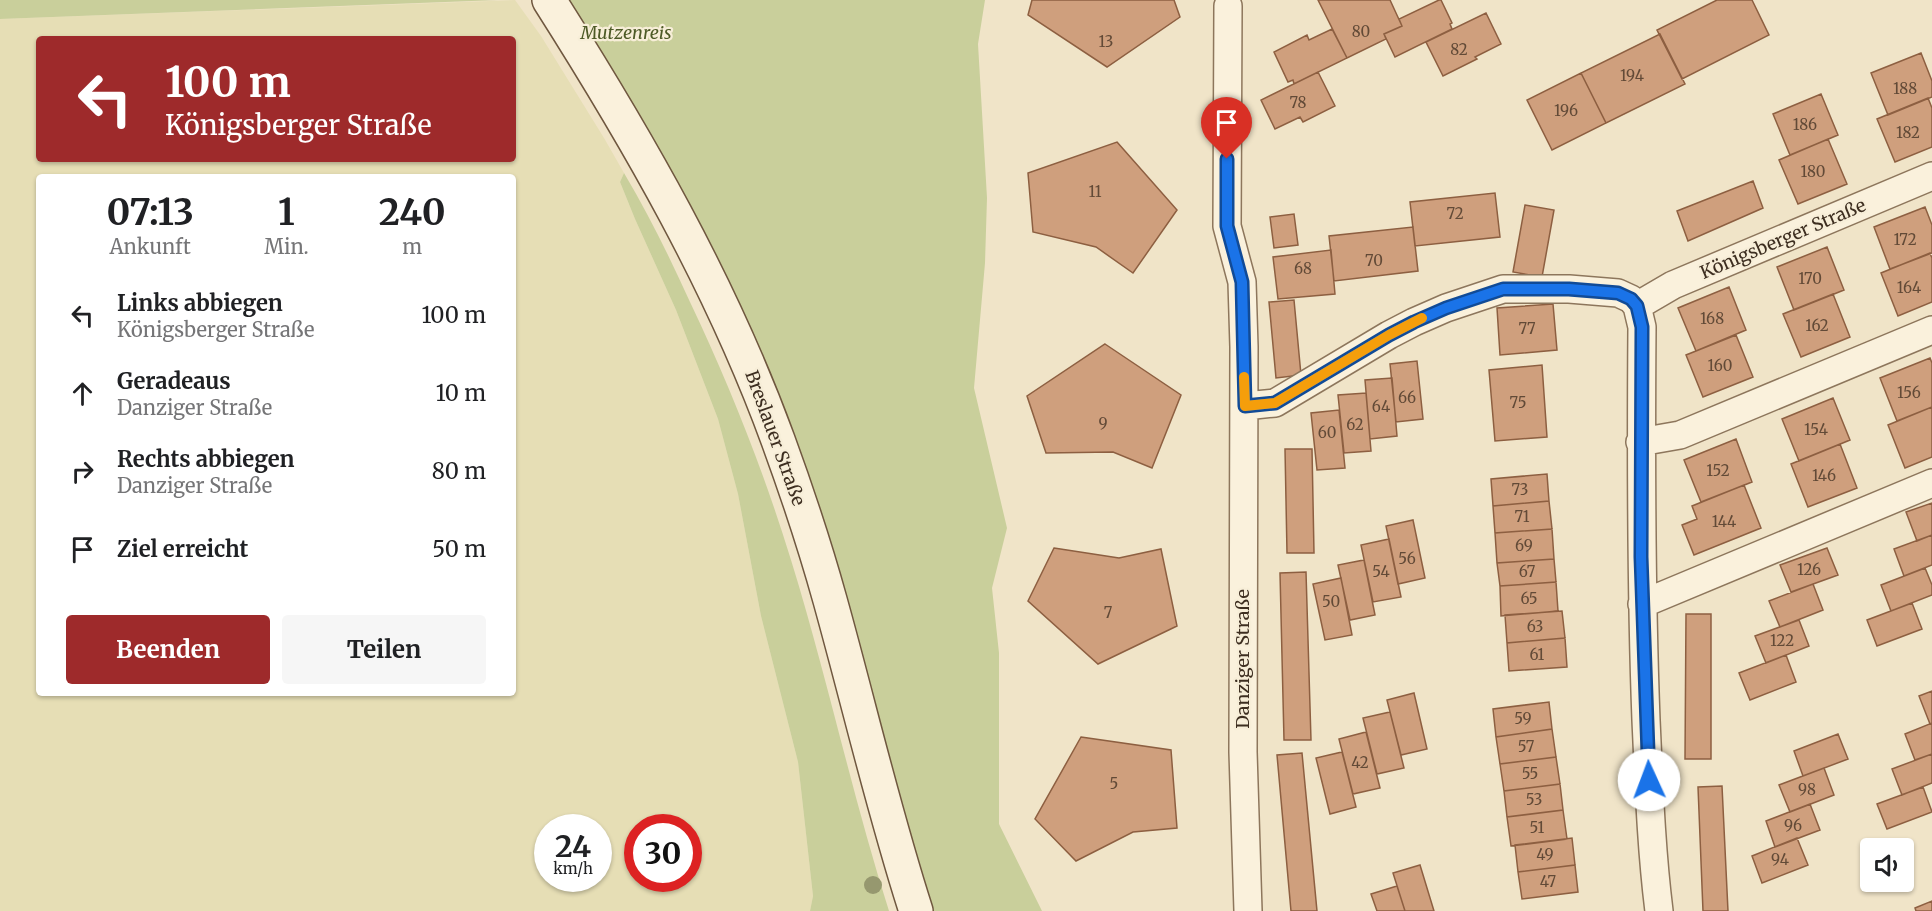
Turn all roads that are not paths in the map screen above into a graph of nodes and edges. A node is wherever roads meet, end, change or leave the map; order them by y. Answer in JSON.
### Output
{"nodes":[{"id":1,"x":549,"y":0,"type":"edge"},
{"id":2,"x":1228,"y":6,"type":"dead end"},
{"id":3,"x":1932,"y":176,"type":"edge"},
{"id":4,"x":1637,"y":306,"type":"junction"},
{"id":5,"x":1932,"y":330,"type":"edge"},
{"id":6,"x":1245,"y":406,"type":"junction"},
{"id":7,"x":1640,"y":442,"type":"junction"},
{"id":8,"x":1932,"y":483,"type":"edge"},
{"id":9,"x":1642,"y":603,"type":"junction"},
{"id":10,"x":916,"y":911,"type":"edge"},
{"id":11,"x":1248,"y":911,"type":"edge"},
{"id":12,"x":1659,"y":911,"type":"edge"}],
"edges":[{"from":1,"to":10,"type":"main road","name":"Breslauer Straße"},
{"from":2,"to":6,"type":"street","name":"Danziger Straße"},
{"from":3,"to":4,"type":"street","name":"Königsberger Straße"},
{"from":4,"to":6,"type":"street"},
{"from":4,"to":7,"type":"street"},
{"from":5,"to":7,"type":"street"},
{"from":6,"to":11,"type":"street","name":"Danziger Straße"},
{"from":7,"to":9,"type":"street"},
{"from":8,"to":9,"type":"street"},
{"from":9,"to":12,"type":"street"}]}
